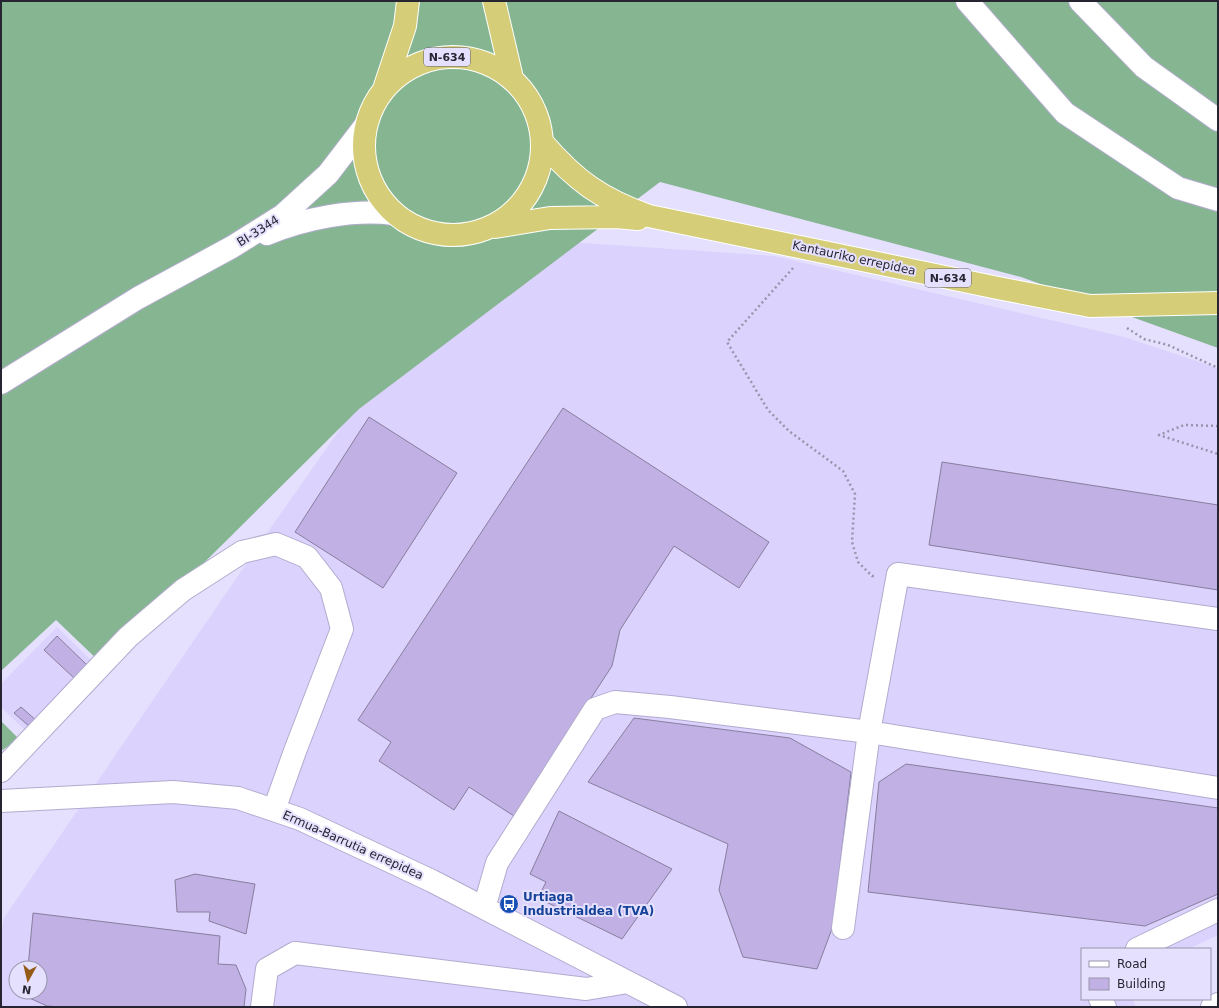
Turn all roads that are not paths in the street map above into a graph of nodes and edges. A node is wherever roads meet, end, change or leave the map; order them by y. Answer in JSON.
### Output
{"nodes":[{"id":1,"x":408,"y":1,"type":"edge"},
{"id":2,"x":494,"y":1,"type":"edge"},
{"id":3,"x":967,"y":1,"type":"edge"},
{"id":4,"x":1080,"y":1,"type":"edge"},
{"id":5,"x":512,"y":78,"type":"junction"},
{"id":6,"x":384,"y":87,"type":"junction"},
{"id":7,"x":1218,"y":120,"type":"edge"},
{"id":8,"x":364,"y":127,"type":"junction"},
{"id":9,"x":543,"y":143,"type":"junction"},
{"id":10,"x":1218,"y":200,"type":"edge"},
{"id":11,"x":394,"y":214,"type":"junction"},
{"id":12,"x":681,"y":222,"type":"junction"},
{"id":13,"x":489,"y":228,"type":"junction"},
{"id":14,"x":232,"y":247,"type":"junction"},
{"id":15,"x":1218,"y":303,"type":"edge"},
{"id":16,"x":1,"y":383,"type":"edge"},
{"id":17,"x":1218,"y":619,"type":"edge"},
{"id":18,"x":869,"y":732,"type":"junction"},
{"id":19,"x":1,"y":771,"type":"edge"},
{"id":20,"x":1218,"y":788,"type":"edge"},
{"id":21,"x":1,"y":801,"type":"edge"},
{"id":22,"x":274,"y":810,"type":"junction"},
{"id":23,"x":484,"y":908,"type":"junction"},
{"id":24,"x":1218,"y":910,"type":"edge"},
{"id":25,"x":843,"y":928,"type":"dead end"},
{"id":26,"x":1139,"y":948,"type":"edge"},
{"id":27,"x":628,"y":982,"type":"junction"},
{"id":28,"x":1218,"y":1004,"type":"edge"},
{"id":29,"x":262,"y":1007,"type":"edge"},
{"id":30,"x":676,"y":1007,"type":"edge"},
{"id":31,"x":1212,"y":1007,"type":"edge"}],
"edges":[{"from":1,"to":6,"type":"highway"},
{"from":2,"to":5,"type":"highway"},
{"from":3,"to":10,"type":"street"},
{"from":4,"to":7,"type":"street"},
{"from":5,"to":6,"type":"highway","number":"N-634"},
{"from":5,"to":9,"type":"highway","number":"N-634"},
{"from":6,"to":8,"type":"highway","number":"N-634"},
{"from":8,"to":11,"type":"highway","number":"N-634"},
{"from":8,"to":14,"type":"street","name":"BI-3344"},
{"from":9,"to":12,"type":"highway"},
{"from":9,"to":13,"type":"highway","number":"N-634"},
{"from":11,"to":13,"type":"highway","number":"N-634"},
{"from":11,"to":14,"type":"street","name":"BI-3344"},
{"from":12,"to":13,"type":"highway"},
{"from":12,"to":15,"type":"highway","name":"Kantauriko errepidea","number":"N-634"},
{"from":14,"to":16,"type":"street","number":"BI-3344"},
{"from":17,"to":18,"type":"street"},
{"from":18,"to":20,"type":"street"},
{"from":18,"to":23,"type":"street"},
{"from":18,"to":25,"type":"street"},
{"from":19,"to":22,"type":"street"},
{"from":21,"to":22,"type":"street","name":"Ermua-Barrutia errepidea"},
{"from":22,"to":23,"type":"street","name":"Ermua-Barrutia errepidea"},
{"from":23,"to":27,"type":"street","name":"Ermua-Barrutia errepidea"},
{"from":24,"to":26,"type":"street"},
{"from":27,"to":29,"type":"street"},
{"from":27,"to":30,"type":"street","name":"Ermua-Barrutia errepidea"},
{"from":28,"to":31,"type":"street"}]}
